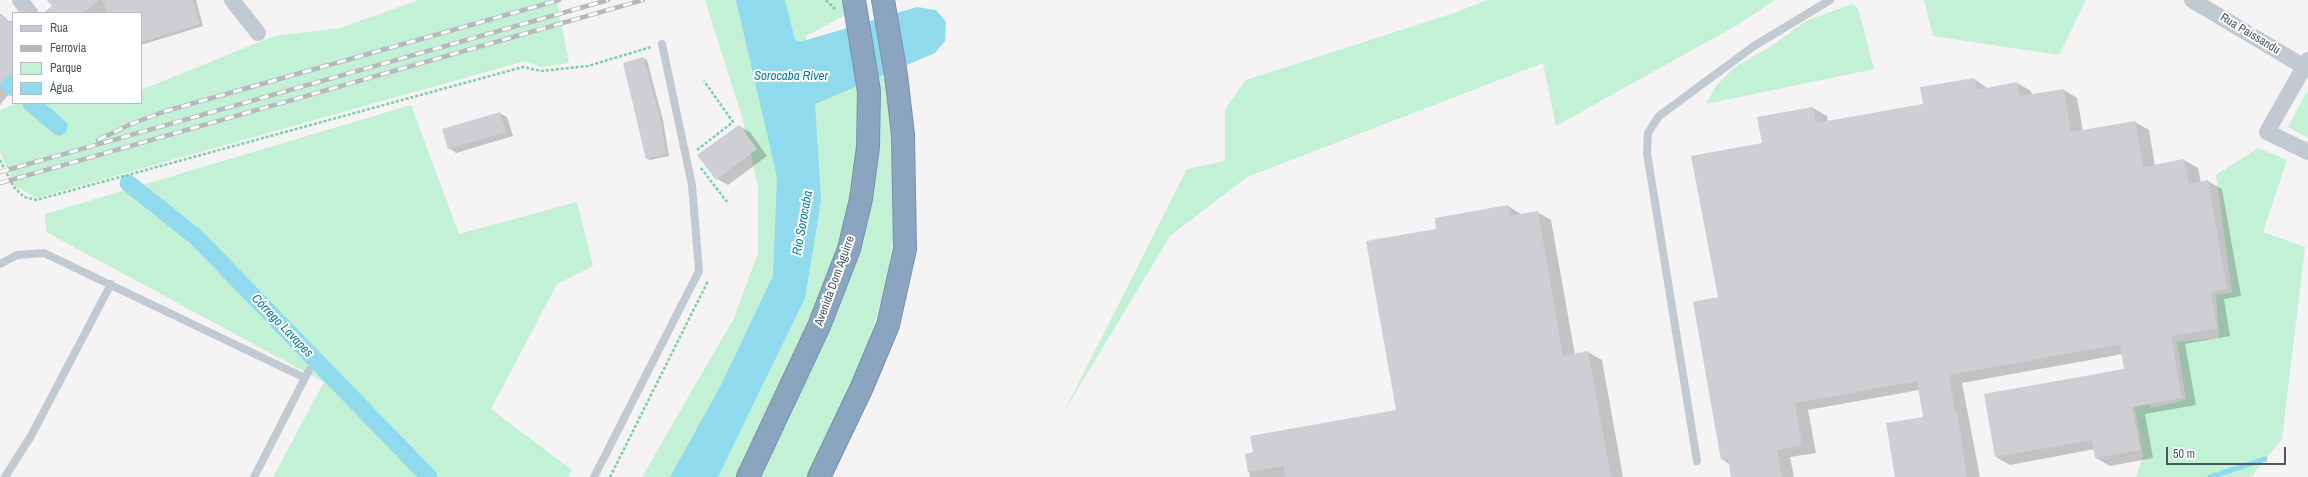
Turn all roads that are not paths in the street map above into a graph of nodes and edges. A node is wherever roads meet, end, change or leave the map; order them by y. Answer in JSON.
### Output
{"nodes":[{"id":1,"x":20,"y":0,"type":"edge"},
{"id":2,"x":232,"y":0,"type":"edge"},
{"id":3,"x":1830,"y":0,"type":"edge"},
{"id":4,"x":2192,"y":0,"type":"edge"},
{"id":5,"x":883,"y":3,"type":"edge"},
{"id":6,"x":849,"y":7,"type":"edge"},
{"id":7,"x":29,"y":12,"type":"edge"},
{"id":8,"x":258,"y":33,"type":"dead end"},
{"id":9,"x":662,"y":44,"type":"road end"},
{"id":10,"x":2307,"y":65,"type":"edge"},
{"id":11,"x":2308,"y":152,"type":"edge"},
{"id":12,"x":0,"y":264,"type":"edge"},
{"id":13,"x":111,"y":284,"type":"junction"},
{"id":14,"x":309,"y":370,"type":"dead end"},
{"id":15,"x":305,"y":378,"type":"junction"},
{"id":16,"x":1697,"y":461,"type":"dead end"},
{"id":17,"x":5,"y":477,"type":"edge"},
{"id":18,"x":254,"y":477,"type":"edge"},
{"id":19,"x":594,"y":477,"type":"edge"},
{"id":20,"x":748,"y":477,"type":"edge"},
{"id":21,"x":818,"y":477,"type":"edge"}],
"edges":[{"from":1,"to":7,"type":"street"},
{"from":2,"to":8,"type":"street"},
{"from":3,"to":16,"type":"lane"},
{"from":4,"to":10,"type":"street","name":"Rua Paissandu"},
{"from":5,"to":21,"type":"highway"},
{"from":6,"to":20,"type":"highway","name":"Avenida Dom Aguirre"},
{"from":9,"to":19,"type":"lane"},
{"from":10,"to":11,"type":"street"},
{"from":12,"to":13,"type":"lane"},
{"from":13,"to":15,"type":"lane"},
{"from":13,"to":17,"type":"lane"},
{"from":14,"to":15,"type":"lane"},
{"from":15,"to":18,"type":"lane"}]}
